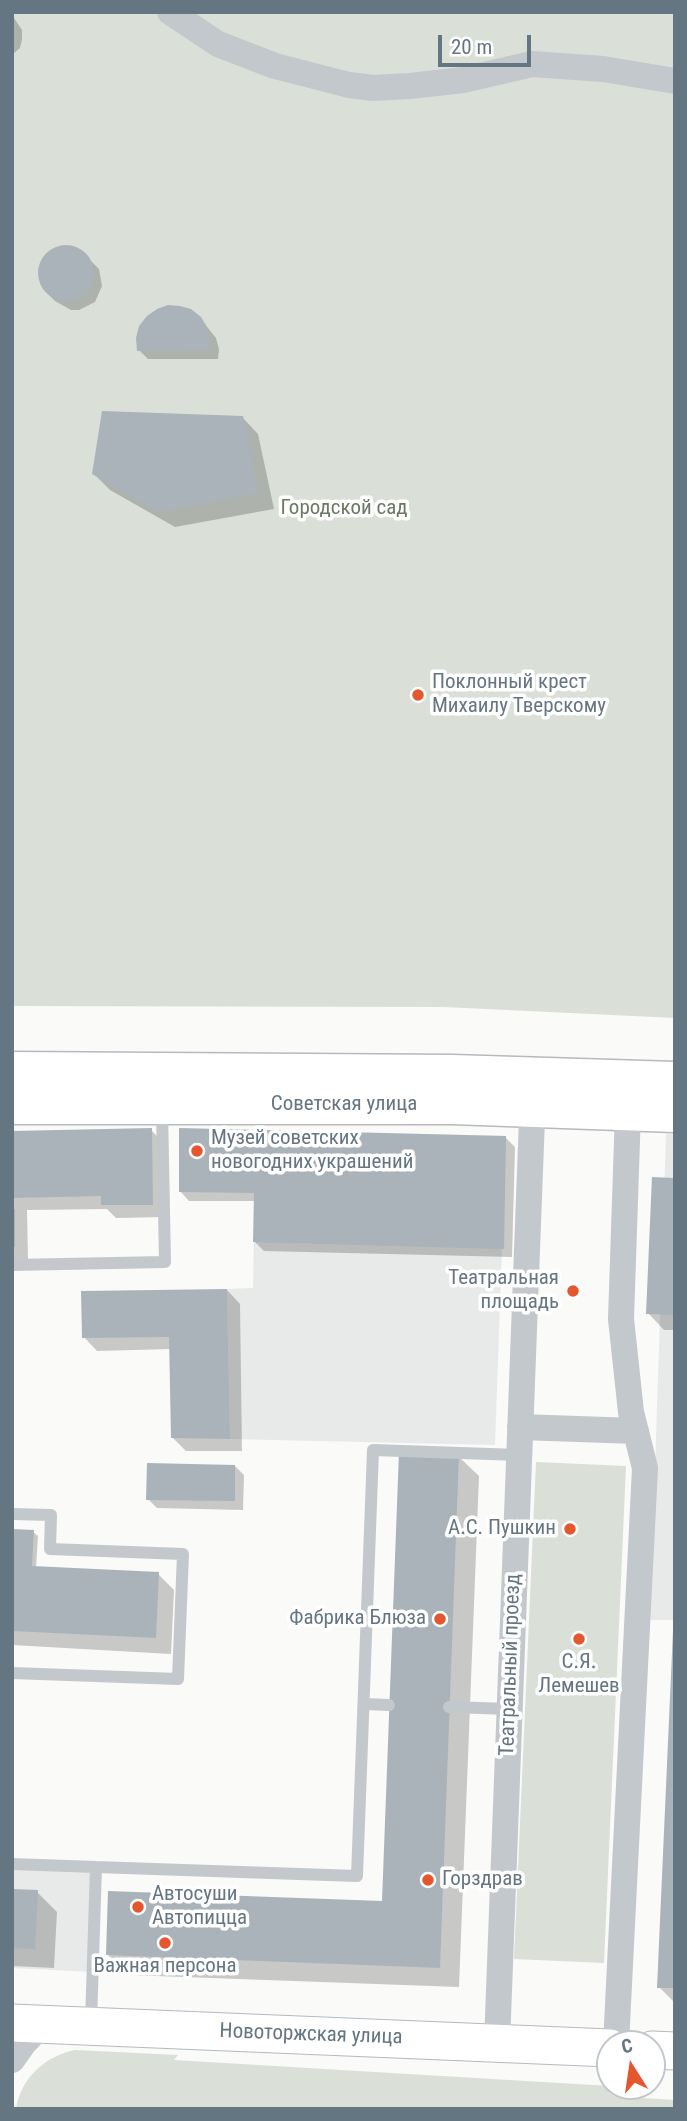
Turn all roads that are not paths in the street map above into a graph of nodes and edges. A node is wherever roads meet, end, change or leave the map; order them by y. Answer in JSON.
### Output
{"nodes":[{"id":1,"x":170,"y":12,"type":"edge"},
{"id":2,"x":675,"y":81,"type":"edge"},
{"id":3,"x":12,"y":1071,"type":"edge"},
{"id":4,"x":675,"y":1081,"type":"edge"},
{"id":5,"x":533,"y":1092,"type":"junction"},
{"id":6,"x":12,"y":1105,"type":"edge"},
{"id":7,"x":162,"y":1105,"type":"junction"},
{"id":8,"x":628,"y":1111,"type":"junction"},
{"id":9,"x":675,"y":1114,"type":"edge"},
{"id":10,"x":12,"y":1265,"type":"edge"},
{"id":11,"x":520,"y":1427,"type":"junction"},
{"id":12,"x":636,"y":1431,"type":"junction"},
{"id":13,"x":519,"y":1455,"type":"junction"},
{"id":14,"x":12,"y":1514,"type":"edge"},
{"id":15,"x":12,"y":1673,"type":"edge"},
{"id":16,"x":364,"y":1704,"type":"junction"},
{"id":17,"x":389,"y":1705,"type":"dead end"},
{"id":18,"x":449,"y":1707,"type":"dead end"},
{"id":19,"x":510,"y":1709,"type":"junction"},
{"id":20,"x":12,"y":1864,"type":"edge"},
{"id":21,"x":96,"y":1867,"type":"junction"},
{"id":22,"x":27,"y":2024,"type":"edge"},
{"id":23,"x":90,"y":2026,"type":"junction"},
{"id":24,"x":617,"y":2030,"type":"edge"},
{"id":25,"x":497,"y":2043,"type":"junction"},
{"id":26,"x":596,"y":2047,"type":"edge"},
{"id":27,"x":12,"y":2060,"type":"edge"}],
"edges":[{"from":1,"to":2,"type":"street"},
{"from":3,"to":5,"type":"main road","name":"Советская улица"},
{"from":4,"to":5,"type":"main road","name":"Советская улица"},
{"from":5,"to":7,"type":"main road","name":"Советская улица"},
{"from":5,"to":8,"type":"main road","name":"Советская улица"},
{"from":5,"to":11,"type":"street","name":"Театральный проезд"},
{"from":6,"to":7,"type":"main road","name":"Советская улица"},
{"from":7,"to":10,"type":"lane"},
{"from":8,"to":9,"type":"main road","name":"Советская улица"},
{"from":8,"to":12,"type":"street"},
{"from":11,"to":12,"type":"street"},
{"from":11,"to":13,"type":"street","name":"Театральный проезд"},
{"from":12,"to":24,"type":"street"},
{"from":13,"to":16,"type":"lane"},
{"from":13,"to":19,"type":"street","name":"Театральный проезд"},
{"from":14,"to":15,"type":"lane"},
{"from":16,"to":17,"type":"lane"},
{"from":16,"to":21,"type":"lane"},
{"from":18,"to":19,"type":"lane"},
{"from":19,"to":25,"type":"street","name":"Театральный проезд"},
{"from":20,"to":21,"type":"lane"},
{"from":21,"to":23,"type":"lane"},
{"from":22,"to":23,"type":"main road","name":"Новоторжская улица"},
{"from":22,"to":27,"type":"street"},
{"from":23,"to":25,"type":"main road","name":"Новоторжская улица"},
{"from":25,"to":26,"type":"main road","name":"Новоторжская улица"}]}
